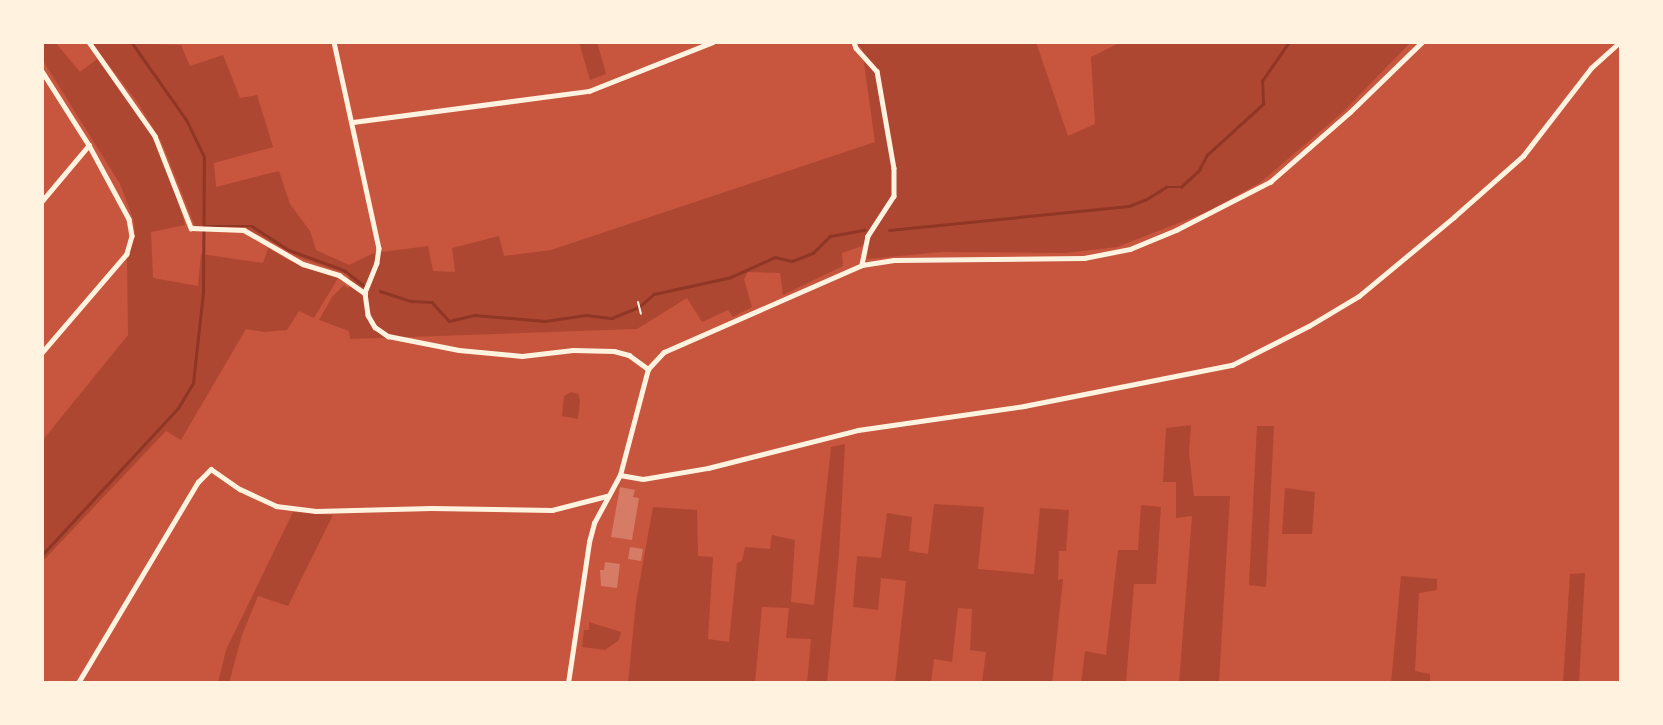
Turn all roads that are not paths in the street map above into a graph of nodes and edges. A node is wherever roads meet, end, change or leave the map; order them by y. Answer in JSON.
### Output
{"nodes":[{"id":1,"x":89,"y":42,"type":"edge"},
{"id":2,"x":334,"y":42,"type":"edge"},
{"id":3,"x":713,"y":42,"type":"edge"},
{"id":4,"x":854,"y":42,"type":"edge"},
{"id":5,"x":1422,"y":42,"type":"edge"},
{"id":6,"x":1620,"y":42,"type":"edge"},
{"id":7,"x":42,"y":71,"type":"edge"},
{"id":8,"x":354,"y":122,"type":"junction"},
{"id":9,"x":89,"y":145,"type":"junction"},
{"id":10,"x":42,"y":201,"type":"edge"},
{"id":11,"x":862,"y":265,"type":"junction"},
{"id":12,"x":365,"y":293,"type":"junction"},
{"id":13,"x":42,"y":353,"type":"edge"},
{"id":14,"x":648,"y":369,"type":"junction"},
{"id":15,"x":620,"y":475,"type":"junction"},
{"id":16,"x":608,"y":496,"type":"junction"},
{"id":17,"x":78,"y":683,"type":"edge"},
{"id":18,"x":568,"y":683,"type":"edge"}],
"edges":[{"from":1,"to":12,"type":"street"},
{"from":2,"to":8,"type":"street"},
{"from":3,"to":8,"type":"street"},
{"from":4,"to":11,"type":"street"},
{"from":5,"to":11,"type":"street"},
{"from":6,"to":15,"type":"street"},
{"from":7,"to":9,"type":"street"},
{"from":8,"to":12,"type":"street"},
{"from":9,"to":10,"type":"street"},
{"from":9,"to":13,"type":"street"},
{"from":11,"to":14,"type":"street"},
{"from":12,"to":14,"type":"street"},
{"from":14,"to":15,"type":"street"},
{"from":15,"to":16,"type":"street"},
{"from":16,"to":17,"type":"street"},
{"from":16,"to":18,"type":"street"}]}
